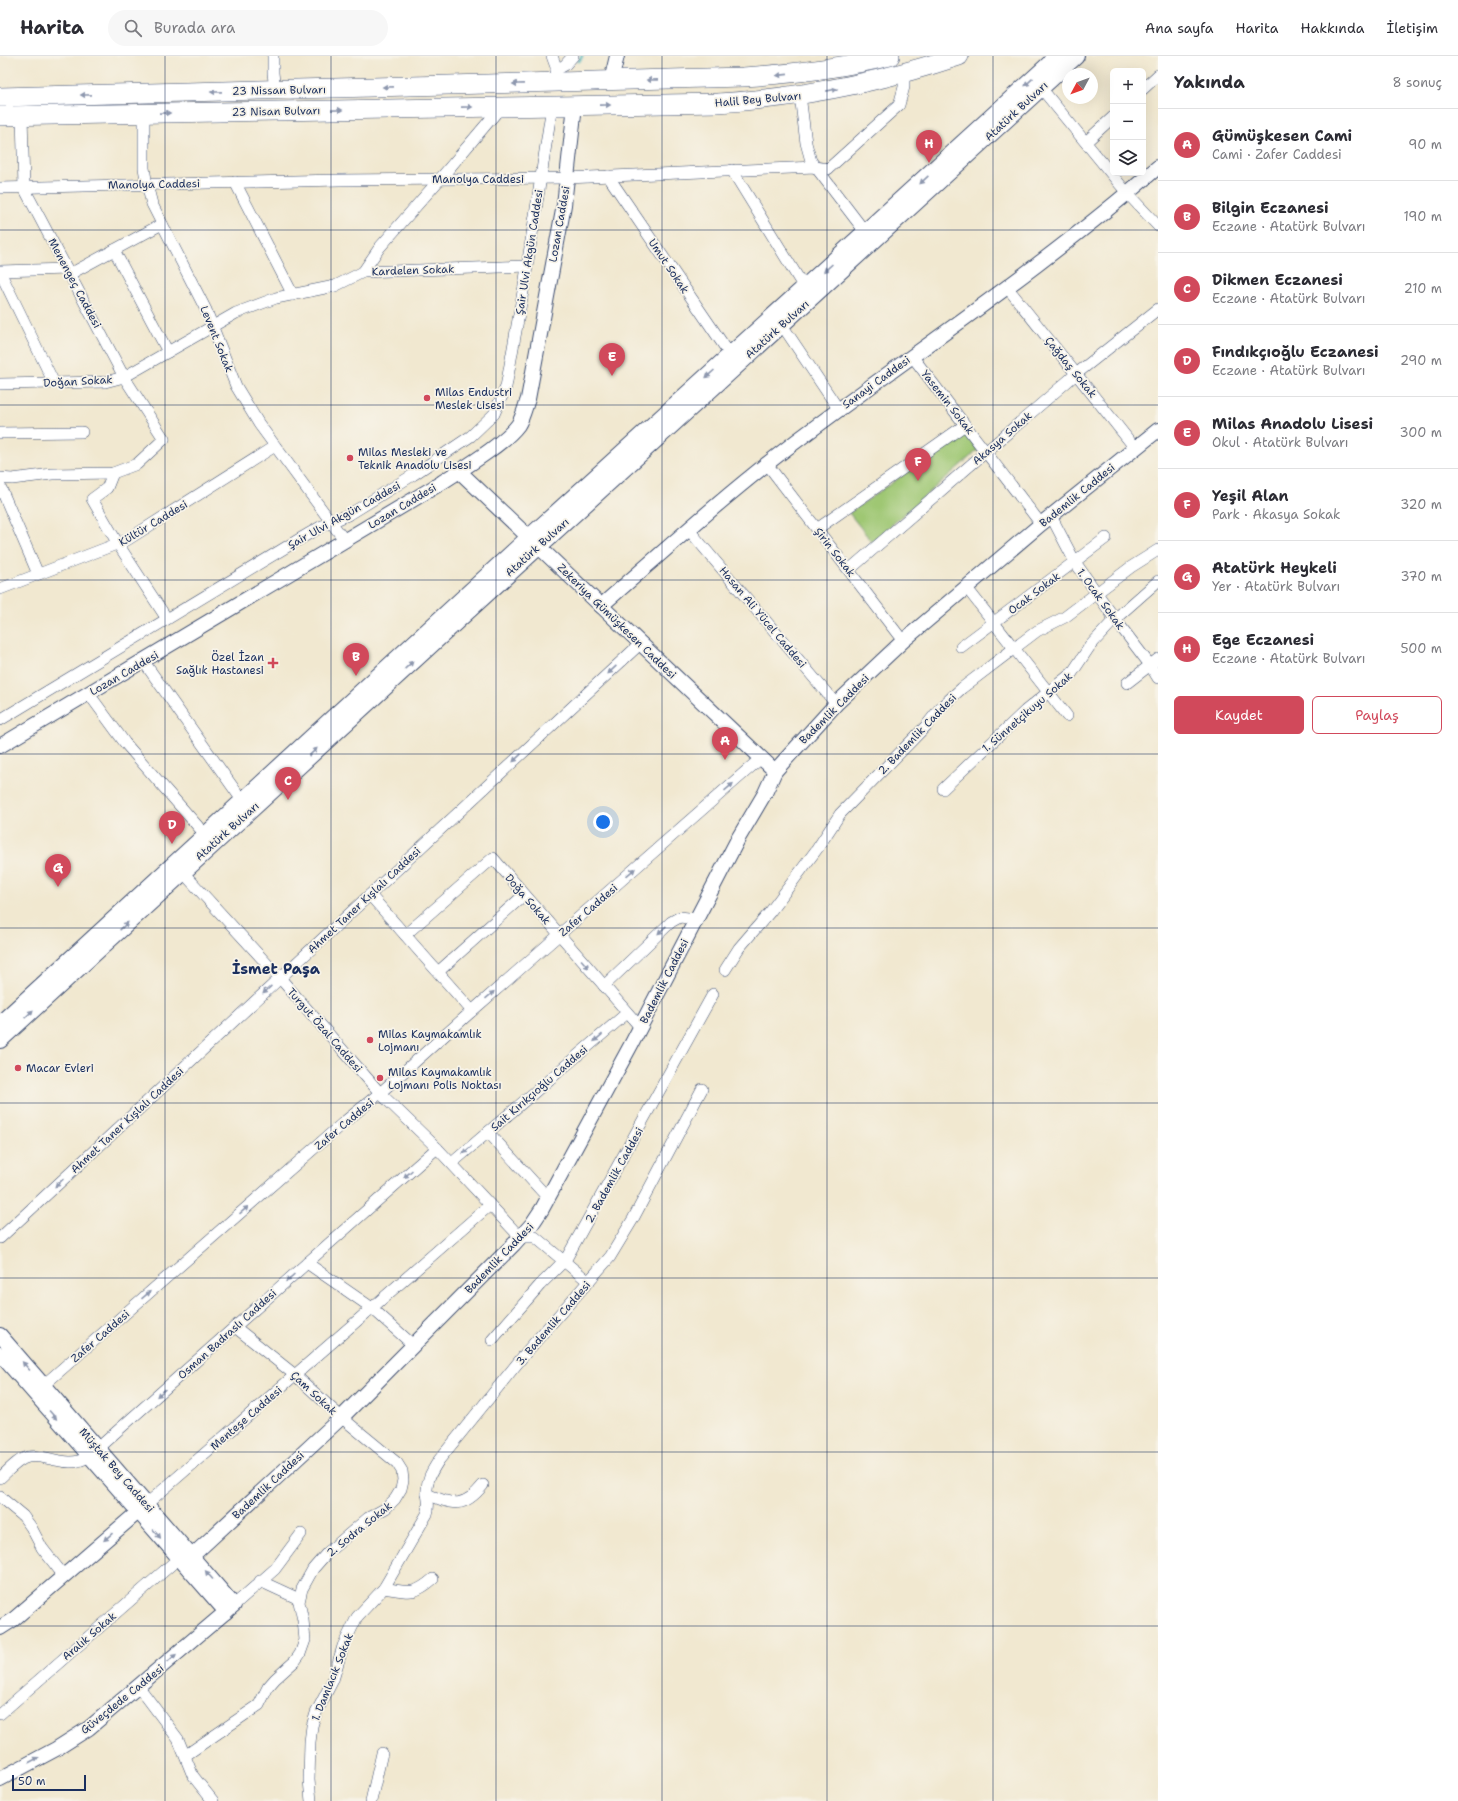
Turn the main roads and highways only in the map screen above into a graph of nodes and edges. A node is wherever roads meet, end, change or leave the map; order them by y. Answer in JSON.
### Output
{"nodes":[{"id":1,"x":890,"y":56,"type":"edge"},
{"id":2,"x":959,"y":56,"type":"edge"},
{"id":3,"x":1076,"y":56,"type":"edge"},
{"id":4,"x":1056,"y":57,"type":"edge"},
{"id":5,"x":869,"y":58,"type":"edge"},
{"id":6,"x":557,"y":76,"type":"joint"},
{"id":7,"x":0,"y":97,"type":"edge"},
{"id":8,"x":552,"y":106,"type":"joint"},
{"id":9,"x":0,"y":116,"type":"edge"},
{"id":10,"x":534,"y":542,"type":"junction"},
{"id":11,"x":209,"y":839,"type":"junction"},
{"id":12,"x":2,"y":1028,"type":"edge"}],
"edges":[{"from":1,"to":5,"type":"highway","name":"Halil Bey Bulvarı"},
{"from":8,"to":2,"type":"highway","name":"Halil Bey Bulvarı","one_way":true},
{"from":3,"to":10,"type":"main road","name":"Atatürk Bulvarı"},
{"from":4,"to":10,"type":"main road","name":"Atatürk Bulvarı","one_way":true},
{"from":5,"to":6,"type":"highway","name":"Halil Bey Bulvarı","one_way":true},
{"from":6,"to":7,"type":"highway","name":"23 Nissan Bulvarı","one_way":true},
{"from":9,"to":8,"type":"highway","name":"23 Nisan Bulvarı","one_way":true},
{"from":11,"to":10,"type":"main road","name":"Atatürk Bulvarı","one_way":true},
{"from":10,"to":11,"type":"main road","name":"Atatürk Bulvarı"},
{"from":11,"to":12,"type":"main road","name":"Atatürk Bulvarı"}]}
